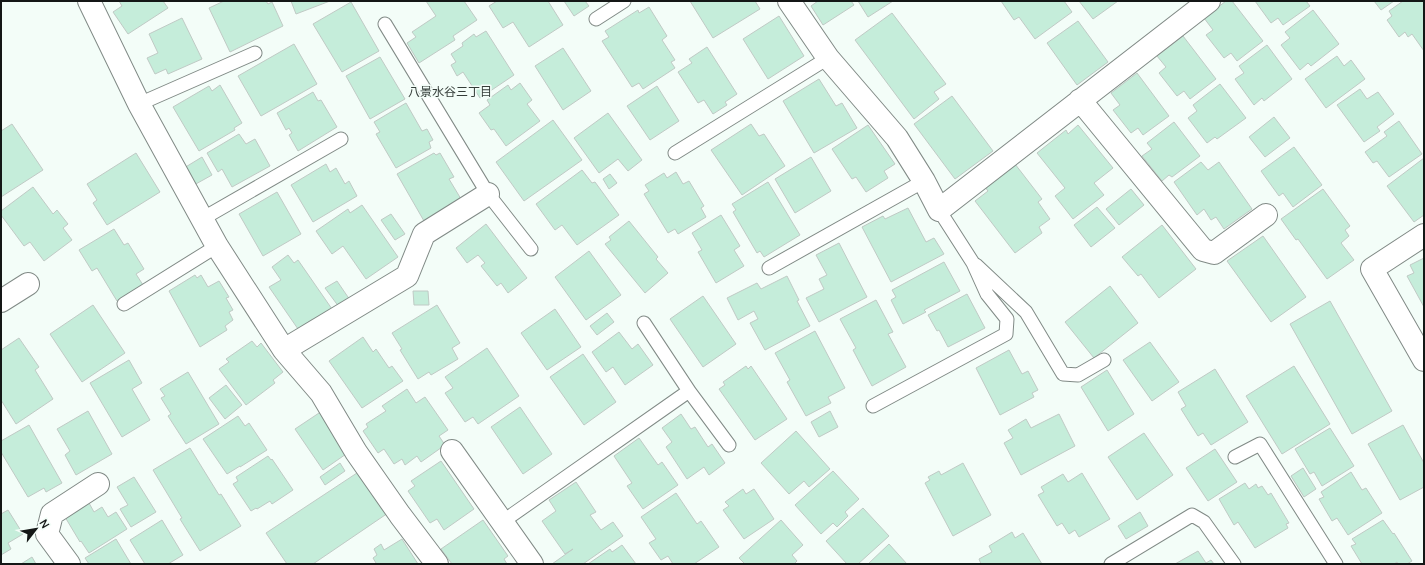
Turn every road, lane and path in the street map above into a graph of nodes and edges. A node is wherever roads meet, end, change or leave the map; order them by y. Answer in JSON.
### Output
{"nodes":[{"id":1,"x":89,"y":1,"type":"edge"},
{"id":2,"x":624,"y":1,"type":"edge"},
{"id":3,"x":789,"y":1,"type":"edge"},
{"id":4,"x":1209,"y":1,"type":"edge"},
{"id":5,"x":596,"y":19,"type":"dead end"},
{"id":6,"x":385,"y":24,"type":"dead end"},
{"id":7,"x":255,"y":53,"type":"dead end"},
{"id":8,"x":828,"y":58,"type":"junction"},
{"id":9,"x":1080,"y":100,"type":"junction"},
{"id":10,"x":139,"y":104,"type":"junction"},
{"id":11,"x":341,"y":140,"type":"dead end"},
{"id":12,"x":675,"y":152,"type":"dead end"},
{"id":13,"x":924,"y":181,"type":"junction"},
{"id":14,"x":488,"y":194,"type":"junction"},
{"id":15,"x":939,"y":210,"type":"junction"},
{"id":16,"x":1266,"y":215,"type":"dead end"},
{"id":17,"x":202,"y":219,"type":"junction"},
{"id":18,"x":1424,"y":235,"type":"edge"},
{"id":19,"x":217,"y":246,"type":"junction"},
{"id":20,"x":531,"y":249,"type":"dead end"},
{"id":21,"x":974,"y":263,"type":"junction"},
{"id":22,"x":769,"y":268,"type":"dead end"},
{"id":23,"x":28,"y":284,"type":"dead end"},
{"id":24,"x":1,"y":301,"type":"edge"},
{"id":25,"x":124,"y":304,"type":"dead end"},
{"id":26,"x":644,"y":324,"type":"dead end"},
{"id":27,"x":284,"y":350,"type":"junction"},
{"id":28,"x":1104,"y":360,"type":"dead end"},
{"id":29,"x":1424,"y":360,"type":"edge"},
{"id":30,"x":689,"y":392,"type":"junction"},
{"id":31,"x":873,"y":406,"type":"dead end"},
{"id":32,"x":729,"y":445,"type":"dead end"},
{"id":33,"x":452,"y":451,"type":"dead end"},
{"id":34,"x":1235,"y":457,"type":"dead end"},
{"id":35,"x":98,"y":484,"type":"dead end"},
{"id":36,"x":502,"y":522,"type":"junction"},
{"id":37,"x":69,"y":564,"type":"edge"},
{"id":38,"x":437,"y":564,"type":"edge"},
{"id":39,"x":532,"y":564,"type":"edge"},
{"id":40,"x":1111,"y":564,"type":"edge"},
{"id":41,"x":1234,"y":564,"type":"edge"},
{"id":42,"x":1336,"y":564,"type":"edge"}],
"edges":[{"from":1,"to":10,"type":"street"},
{"from":2,"to":5,"type":"lane"},
{"from":3,"to":8,"type":"street"},
{"from":4,"to":9,"type":"street"},
{"from":6,"to":14,"type":"lane"},
{"from":7,"to":10,"type":"lane"},
{"from":8,"to":12,"type":"lane"},
{"from":8,"to":13,"type":"street"},
{"from":9,"to":15,"type":"street"},
{"from":9,"to":16,"type":"street"},
{"from":10,"to":17,"type":"street"},
{"from":11,"to":17,"type":"lane"},
{"from":13,"to":15,"type":"street"},
{"from":13,"to":22,"type":"lane"},
{"from":14,"to":20,"type":"lane"},
{"from":14,"to":27,"type":"street"},
{"from":15,"to":21,"type":"lane"},
{"from":17,"to":19,"type":"street"},
{"from":18,"to":29,"type":"street"},
{"from":19,"to":25,"type":"lane"},
{"from":19,"to":27,"type":"street"},
{"from":21,"to":28,"type":"lane"},
{"from":21,"to":31,"type":"lane"},
{"from":23,"to":24,"type":"street"},
{"from":26,"to":30,"type":"lane"},
{"from":27,"to":38,"type":"street"},
{"from":30,"to":32,"type":"lane"},
{"from":30,"to":36,"type":"lane"},
{"from":33,"to":36,"type":"street"},
{"from":34,"to":42,"type":"lane"},
{"from":35,"to":37,"type":"street"},
{"from":36,"to":39,"type":"street"},
{"from":40,"to":41,"type":"lane"}]}
